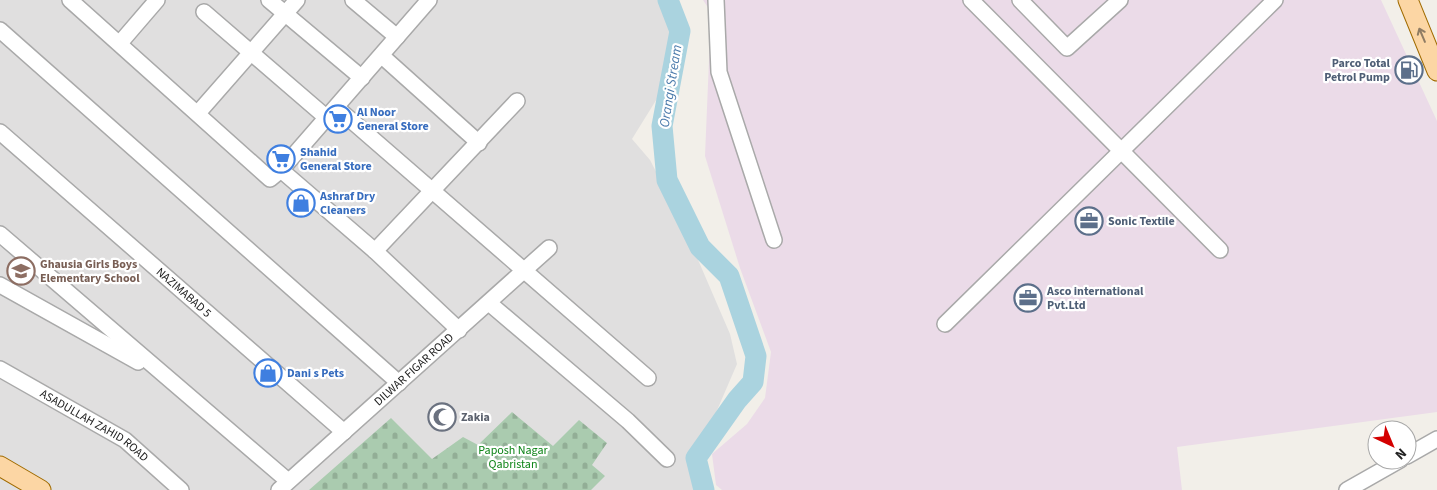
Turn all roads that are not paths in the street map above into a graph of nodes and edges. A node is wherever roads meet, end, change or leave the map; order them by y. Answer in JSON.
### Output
{"nodes":[{"id":1,"x":70,"y":0,"type":"edge"},
{"id":2,"x":269,"y":0,"type":"edge"},
{"id":3,"x":297,"y":0,"type":"edge"},
{"id":4,"x":353,"y":0,"type":"edge"},
{"id":5,"x":429,"y":0,"type":"edge"},
{"id":6,"x":716,"y":0,"type":"edge"},
{"id":7,"x":971,"y":0,"type":"edge"},
{"id":8,"x":1020,"y":0,"type":"edge"},
{"id":9,"x":1120,"y":0,"type":"edge"},
{"id":10,"x":1275,"y":0,"type":"edge"},
{"id":11,"x":1408,"y":0,"type":"edge"},
{"id":12,"x":155,"y":1,"type":"edge"},
{"id":13,"x":204,"y":12,"type":"dead end"},
{"id":14,"x":285,"y":14,"type":"junction"},
{"id":15,"x":0,"y":30,"type":"edge"},
{"id":16,"x":397,"y":37,"type":"junction"},
{"id":17,"x":120,"y":43,"type":"junction"},
{"id":18,"x":251,"y":52,"type":"junction"},
{"id":19,"x":382,"y":56,"type":"junction"},
{"id":20,"x":1437,"y":71,"type":"edge"},
{"id":21,"x":362,"y":78,"type":"junction"},
{"id":22,"x":518,"y":101,"type":"dead end"},
{"id":23,"x":198,"y":113,"type":"junction"},
{"id":24,"x":332,"y":113,"type":"junction"},
{"id":25,"x":0,"y":132,"type":"edge"},
{"id":26,"x":479,"y":143,"type":"junction"},
{"id":27,"x":1122,"y":151,"type":"junction"},
{"id":28,"x":281,"y":170,"type":"junction"},
{"id":29,"x":433,"y":191,"type":"junction"},
{"id":30,"x":0,"y":234,"type":"edge"},
{"id":31,"x":774,"y":240,"type":"dead end"},
{"id":32,"x":548,"y":248,"type":"dead end"},
{"id":33,"x":1220,"y":250,"type":"dead end"},
{"id":34,"x":375,"y":251,"type":"junction"},
{"id":35,"x":524,"y":272,"type":"junction"},
{"id":36,"x":0,"y":286,"type":"edge"},
{"id":37,"x":489,"y":303,"type":"junction"},
{"id":38,"x":945,"y":324,"type":"dead end"},
{"id":39,"x":459,"y":330,"type":"junction"},
{"id":40,"x":0,"y":369,"type":"edge"},
{"id":41,"x":163,"y":376,"type":"junction"},
{"id":42,"x":648,"y":378,"type":"dead end"},
{"id":43,"x":399,"y":383,"type":"junction"},
{"id":44,"x":344,"y":432,"type":"junction"},
{"id":45,"x":1437,"y":439,"type":"edge"},
{"id":46,"x":1417,"y":450,"type":"edge"},
{"id":47,"x":667,"y":459,"type":"dead end"},
{"id":48,"x":0,"y":466,"type":"edge"},
{"id":49,"x":1382,"y":470,"type":"edge"},
{"id":50,"x":283,"y":486,"type":"edge"},
{"id":51,"x":41,"y":490,"type":"edge"},
{"id":52,"x":181,"y":490,"type":"edge"},
{"id":53,"x":1347,"y":490,"type":"edge"}],
"edges":[{"from":1,"to":17,"type":"street"},
{"from":2,"to":14,"type":"street"},
{"from":3,"to":14,"type":"street"},
{"from":4,"to":16,"type":"street"},
{"from":5,"to":16,"type":"street"},
{"from":6,"to":31,"type":"street"},
{"from":7,"to":27,"type":"street"},
{"from":8,"to":9,"type":"street"},
{"from":10,"to":27,"type":"street"},
{"from":20,"to":11,"type":"main road","one_way":true},
{"from":12,"to":17,"type":"street"},
{"from":13,"to":18,"type":"street"},
{"from":14,"to":18,"type":"street"},
{"from":14,"to":21,"type":"street"},
{"from":15,"to":43,"type":"street"},
{"from":16,"to":19,"type":"street"},
{"from":17,"to":23,"type":"street"},
{"from":18,"to":23,"type":"street"},
{"from":18,"to":24,"type":"street"},
{"from":19,"to":21,"type":"street"},
{"from":19,"to":26,"type":"street"},
{"from":21,"to":24,"type":"street"},
{"from":22,"to":26,"type":"street"},
{"from":23,"to":28,"type":"street"},
{"from":24,"to":28,"type":"street"},
{"from":24,"to":29,"type":"street"},
{"from":25,"to":44,"type":"street","name":"NAZIMABAD 5"},
{"from":26,"to":29,"type":"street"},
{"from":27,"to":33,"type":"street"},
{"from":27,"to":38,"type":"street"},
{"from":28,"to":34,"type":"street"},
{"from":29,"to":34,"type":"street"},
{"from":29,"to":35,"type":"street"},
{"from":30,"to":41,"type":"street"},
{"from":32,"to":35,"type":"street","name":"DILWAR FIGAR ROAD"},
{"from":34,"to":39,"type":"street"},
{"from":35,"to":37,"type":"street","name":"DILWAR FIGAR ROAD"},
{"from":35,"to":42,"type":"street"},
{"from":36,"to":41,"type":"street"},
{"from":37,"to":39,"type":"street","name":"DILWAR FIGAR ROAD"},
{"from":37,"to":47,"type":"street"},
{"from":39,"to":43,"type":"street","name":"DILWAR FIGAR ROAD"},
{"from":40,"to":52,"type":"street","name":"ASADULLAH ZAHID ROAD"},
{"from":41,"to":50,"type":"street"},
{"from":43,"to":44,"type":"street","name":"DILWAR FIGAR ROAD"},
{"from":44,"to":50,"type":"street","name":"DILWAR FIGAR ROAD"},
{"from":45,"to":46,"type":"street"},
{"from":48,"to":51,"type":"main road"},
{"from":49,"to":53,"type":"street"}]}
